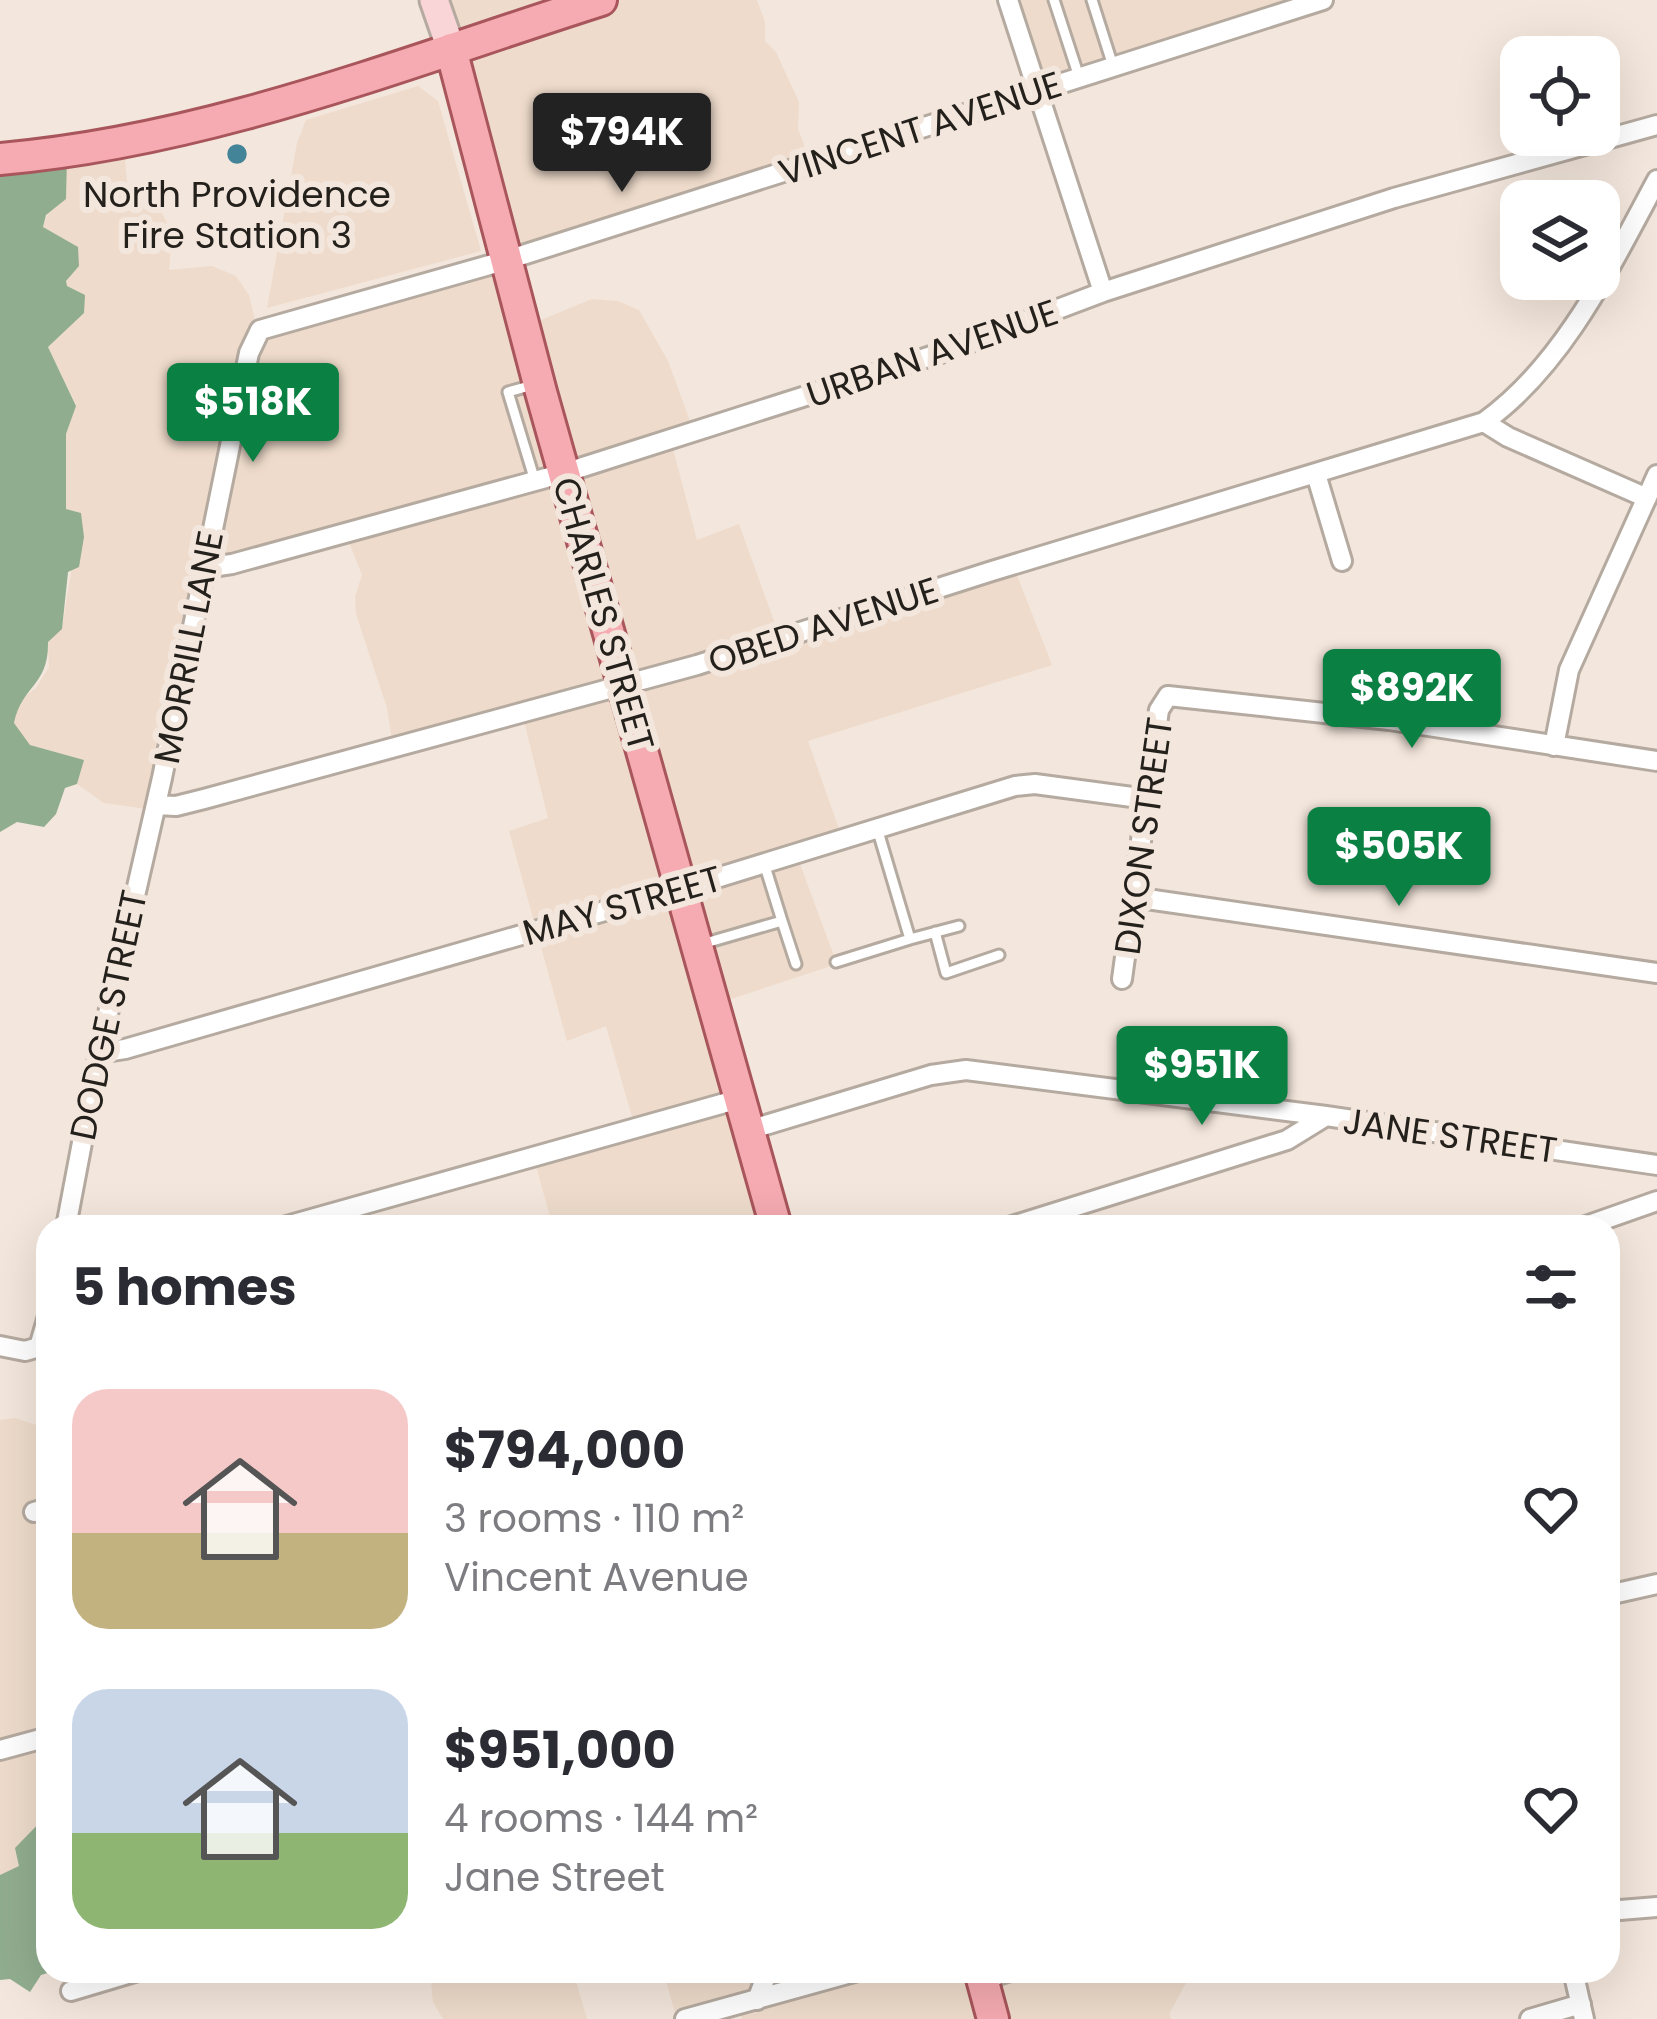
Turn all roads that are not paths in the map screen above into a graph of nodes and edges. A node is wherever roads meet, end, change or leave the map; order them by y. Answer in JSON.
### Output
{"nodes":[{"id":1,"x":434,"y":0,"type":"edge"},
{"id":2,"x":1008,"y":0,"type":"edge"},
{"id":3,"x":1054,"y":0,"type":"edge"},
{"id":4,"x":1092,"y":0,"type":"edge"},
{"id":5,"x":1323,"y":0,"type":"edge"},
{"id":6,"x":585,"y":2,"type":"edge"},
{"id":7,"x":451,"y":50,"type":"junction"},
{"id":8,"x":1113,"y":66,"type":"junction"},
{"id":9,"x":1078,"y":77,"type":"junction"},
{"id":10,"x":1038,"y":90,"type":"junction"},
{"id":11,"x":1657,"y":125,"type":"edge"},
{"id":12,"x":0,"y":159,"type":"edge"},
{"id":13,"x":1657,"y":180,"type":"edge"},
{"id":14,"x":507,"y":260,"type":"junction"},
{"id":15,"x":1103,"y":292,"type":"junction"},
{"id":16,"x":250,"y":348,"type":"joint"},
{"id":17,"x":1484,"y":422,"type":"junction"},
{"id":18,"x":1316,"y":474,"type":"junction"},
{"id":19,"x":1657,"y":475,"type":"edge"},
{"id":20,"x":549,"y":477,"type":"junction"},
{"id":21,"x":1647,"y":498,"type":"junction"},
{"id":22,"x":1342,"y":561,"type":"dead end"},
{"id":23,"x":203,"y":568,"type":"junction"},
{"id":24,"x":624,"y":684,"type":"junction"},
{"id":25,"x":1554,"y":746,"type":"junction"},
{"id":26,"x":1657,"y":761,"type":"edge"},
{"id":27,"x":1147,"y":799,"type":"junction"},
{"id":28,"x":156,"y":805,"type":"junction"},
{"id":29,"x":877,"y":828,"type":"junction"},
{"id":30,"x":764,"y":863,"type":"junction"},
{"id":31,"x":681,"y":889,"type":"junction"},
{"id":32,"x":1133,"y":897,"type":"junction"},
{"id":33,"x":782,"y":920,"type":"junction"},
{"id":34,"x":959,"y":926,"type":"dead end"},
{"id":35,"x":935,"y":932,"type":"junction"},
{"id":36,"x":910,"y":939,"type":"junction"},
{"id":37,"x":697,"y":945,"type":"junction"},
{"id":38,"x":999,"y":955,"type":"dead end"},
{"id":39,"x":836,"y":962,"type":"dead end"},
{"id":40,"x":796,"y":964,"type":"dead end"},
{"id":41,"x":1657,"y":973,"type":"edge"},
{"id":42,"x":1122,"y":979,"type":"dead end"},
{"id":43,"x":99,"y":1053,"type":"junction"},
{"id":44,"x":739,"y":1099,"type":"junction"},
{"id":45,"x":1326,"y":1116,"type":"junction"},
{"id":46,"x":749,"y":1130,"type":"junction"},
{"id":47,"x":1657,"y":1165,"type":"edge"},
{"id":48,"x":1657,"y":1201,"type":"edge"},
{"id":49,"x":68,"y":1215,"type":"edge"},
{"id":50,"x":326,"y":1215,"type":"edge"},
{"id":51,"x":773,"y":1215,"type":"edge"},
{"id":52,"x":1047,"y":1215,"type":"edge"},
{"id":53,"x":1617,"y":1215,"type":"edge"},
{"id":54,"x":0,"y":1346,"type":"edge"},
{"id":55,"x":36,"y":1348,"type":"edge"},
{"id":56,"x":1657,"y":1583,"type":"edge"},
{"id":57,"x":1620,"y":1592,"type":"edge"},
{"id":58,"x":36,"y":1740,"type":"edge"},
{"id":59,"x":0,"y":1750,"type":"edge"},
{"id":60,"x":1657,"y":1907,"type":"edge"},
{"id":61,"x":1620,"y":1910,"type":"edge"},
{"id":62,"x":98,"y":1983,"type":"edge"},
{"id":63,"x":763,"y":1983,"type":"edge"},
{"id":64,"x":816,"y":1983,"type":"edge"},
{"id":65,"x":991,"y":1983,"type":"edge"},
{"id":66,"x":71,"y":1991,"type":"dead end"},
{"id":67,"x":757,"y":2000,"type":"junction"},
{"id":68,"x":1582,"y":2011,"type":"edge"},
{"id":69,"x":685,"y":2019,"type":"edge"},
{"id":70,"x":993,"y":2019,"type":"edge"},
{"id":71,"x":1530,"y":2019,"type":"edge"}],
"edges":[{"from":1,"to":7,"type":"main road","name":"CHARLES STREET"},
{"from":2,"to":10,"type":"street"},
{"from":3,"to":9,"type":"lane"},
{"from":4,"to":8,"type":"lane"},
{"from":5,"to":8,"type":"street","name":"VINCENT AVENUE"},
{"from":6,"to":7,"type":"main road"},
{"from":7,"to":12,"type":"main road"},
{"from":7,"to":14,"type":"main road","name":"CHARLES STREET"},
{"from":8,"to":9,"type":"street","name":"VINCENT AVENUE"},
{"from":9,"to":10,"type":"street","name":"VINCENT AVENUE"},
{"from":10,"to":14,"type":"street","name":"VINCENT AVENUE"},
{"from":10,"to":15,"type":"street"},
{"from":11,"to":15,"type":"street","name":"URBAN AVENUE"},
{"from":13,"to":17,"type":"street","name":"OBED AVENUE"},
{"from":14,"to":16,"type":"street","name":"VINCENT AVENUE"},
{"from":14,"to":20,"type":"main road","name":"CHARLES STREET"},
{"from":15,"to":20,"type":"street","name":"URBAN AVENUE"},
{"from":16,"to":23,"type":"street","name":"MORRILL LANE"},
{"from":17,"to":18,"type":"street","name":"OBED AVENUE"},
{"from":17,"to":21,"type":"street"},
{"from":18,"to":22,"type":"street"},
{"from":18,"to":24,"type":"street","name":"OBED AVENUE"},
{"from":19,"to":21,"type":"street"},
{"from":20,"to":23,"type":"street","name":"URBAN AVENUE"},
{"from":20,"to":24,"type":"main road","name":"CHARLES STREET"},
{"from":21,"to":25,"type":"street"},
{"from":23,"to":28,"type":"street","name":"MORRILL LANE"},
{"from":24,"to":28,"type":"street","name":"OBED AVENUE"},
{"from":24,"to":31,"type":"main road","name":"CHARLES STREET"},
{"from":25,"to":26,"type":"street"},
{"from":25,"to":27,"type":"street","name":"DIXON STREET"},
{"from":27,"to":29,"type":"street","name":"MAY STREET"},
{"from":27,"to":32,"type":"street","name":"DIXON STREET"},
{"from":28,"to":43,"type":"street","name":"DODGE STREET"},
{"from":29,"to":30,"type":"street","name":"MAY STREET"},
{"from":29,"to":36,"type":"lane"},
{"from":30,"to":31,"type":"street","name":"MAY STREET"},
{"from":30,"to":33,"type":"lane"},
{"from":31,"to":37,"type":"main road","name":"CHARLES STREET"},
{"from":31,"to":43,"type":"street","name":"MAY STREET"},
{"from":32,"to":41,"type":"street"},
{"from":32,"to":42,"type":"street","name":"DIXON STREET"},
{"from":33,"to":37,"type":"lane"},
{"from":33,"to":40,"type":"lane"},
{"from":34,"to":35,"type":"lane"},
{"from":35,"to":36,"type":"lane"},
{"from":35,"to":38,"type":"lane"},
{"from":36,"to":39,"type":"lane"},
{"from":37,"to":44,"type":"main road","name":"CHARLES STREET"},
{"from":43,"to":49,"type":"street","name":"DODGE STREET"},
{"from":44,"to":46,"type":"main road","name":"CHARLES STREET"},
{"from":44,"to":50,"type":"street"},
{"from":45,"to":46,"type":"street","name":"JANE STREET"},
{"from":45,"to":47,"type":"street","name":"JANE STREET"},
{"from":45,"to":52,"type":"street"},
{"from":46,"to":51,"type":"main road","name":"CHARLES STREET"},
{"from":48,"to":53,"type":"street"},
{"from":54,"to":55,"type":"street"},
{"from":56,"to":57,"type":"street"},
{"from":58,"to":59,"type":"street"},
{"from":60,"to":61,"type":"street"},
{"from":62,"to":66,"type":"street"},
{"from":63,"to":67,"type":"street"},
{"from":64,"to":67,"type":"street"},
{"from":65,"to":70,"type":"main road"},
{"from":67,"to":69,"type":"street"},
{"from":68,"to":71,"type":"street"}]}
